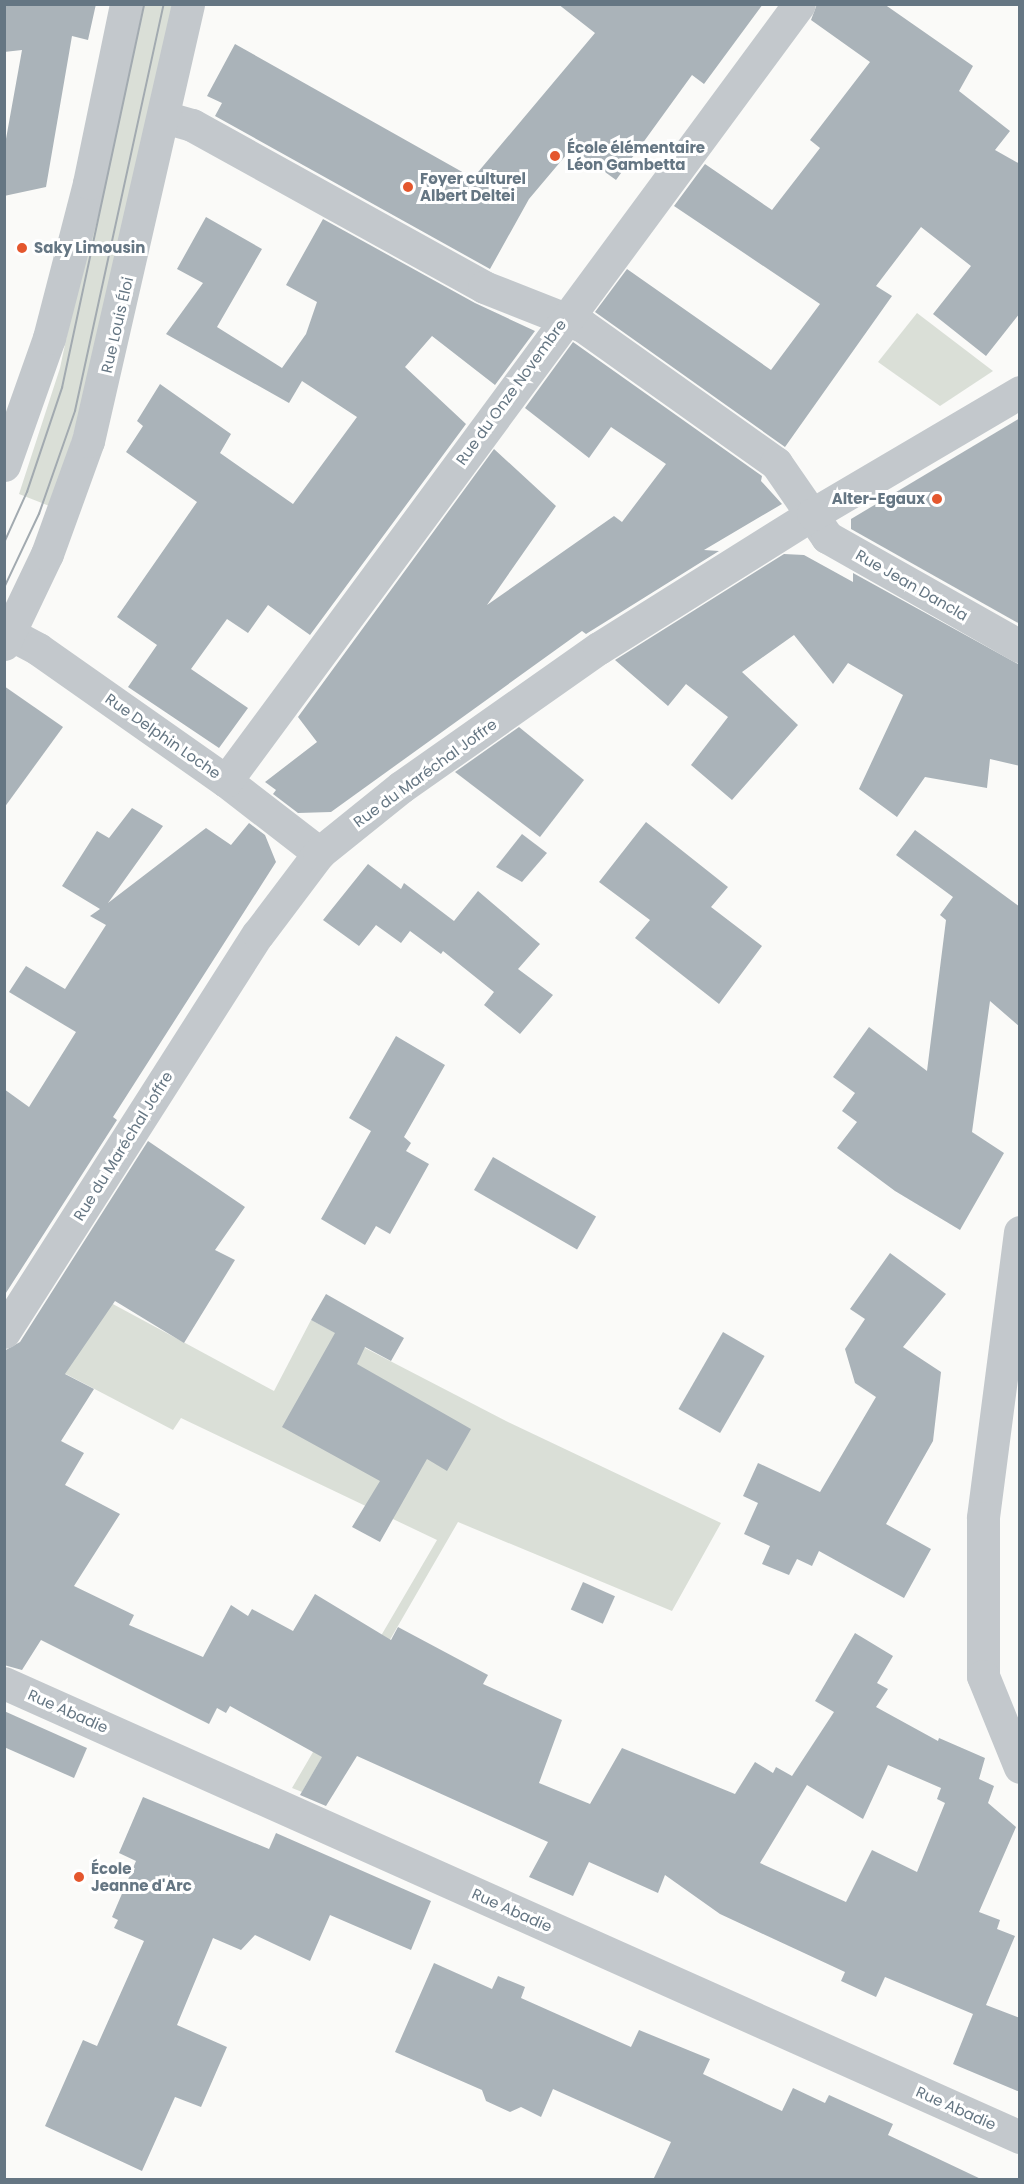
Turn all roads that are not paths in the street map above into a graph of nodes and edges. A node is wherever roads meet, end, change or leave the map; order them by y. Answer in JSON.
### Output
{"nodes":[{"id":1,"x":126,"y":4,"type":"edge"},
{"id":2,"x":188,"y":4,"type":"edge"},
{"id":3,"x":799,"y":4,"type":"edge"},
{"id":4,"x":164,"y":117,"type":"junction"},
{"id":5,"x":565,"y":319,"type":"junction"},
{"id":6,"x":1020,"y":392,"type":"edge"},
{"id":7,"x":4,"y":465,"type":"edge"},
{"id":8,"x":813,"y":514,"type":"junction"},
{"id":9,"x":6,"y":634,"type":"edge"},
{"id":10,"x":1020,"y":646,"type":"edge"},
{"id":11,"x":226,"y":781,"type":"junction"},
{"id":12,"x":319,"y":853,"type":"junction"},
{"id":13,"x":1020,"y":1232,"type":"edge"},
{"id":14,"x":4,"y":1332,"type":"edge"},
{"id":15,"x":1010,"y":1384,"type":"edge"},
{"id":16,"x":4,"y":1683,"type":"edge"},
{"id":17,"x":1020,"y":1767,"type":"edge"},
{"id":18,"x":1020,"y":2137,"type":"edge"}],
"edges":[{"from":1,"to":7,"type":"street"},
{"from":2,"to":4,"type":"street","name":"Rue Louis Éloi"},
{"from":3,"to":5,"type":"street","name":"Rue du Onze Novembre"},
{"from":4,"to":5,"type":"street","name":"Rue Jean Dancla"},
{"from":4,"to":9,"type":"street","name":"Rue Louis Éloi"},
{"from":5,"to":8,"type":"street","name":"Rue Jean Dancla"},
{"from":5,"to":11,"type":"street","name":"Rue du Onze Novembre"},
{"from":6,"to":8,"type":"street","name":"Rue du Maréchal Joffre"},
{"from":8,"to":10,"type":"street","name":"Rue Jean Dancla"},
{"from":8,"to":12,"type":"street","name":"Rue du Maréchal Joffre"},
{"from":9,"to":11,"type":"street","name":"Rue Delphin Loche"},
{"from":11,"to":12,"type":"street","name":"Rue Delphin Loche"},
{"from":12,"to":14,"type":"street","name":"Rue du Maréchal Joffre"},
{"from":13,"to":15,"type":"street"},
{"from":15,"to":17,"type":"street"},
{"from":16,"to":18,"type":"street","name":"Rue Abadie"}]}
